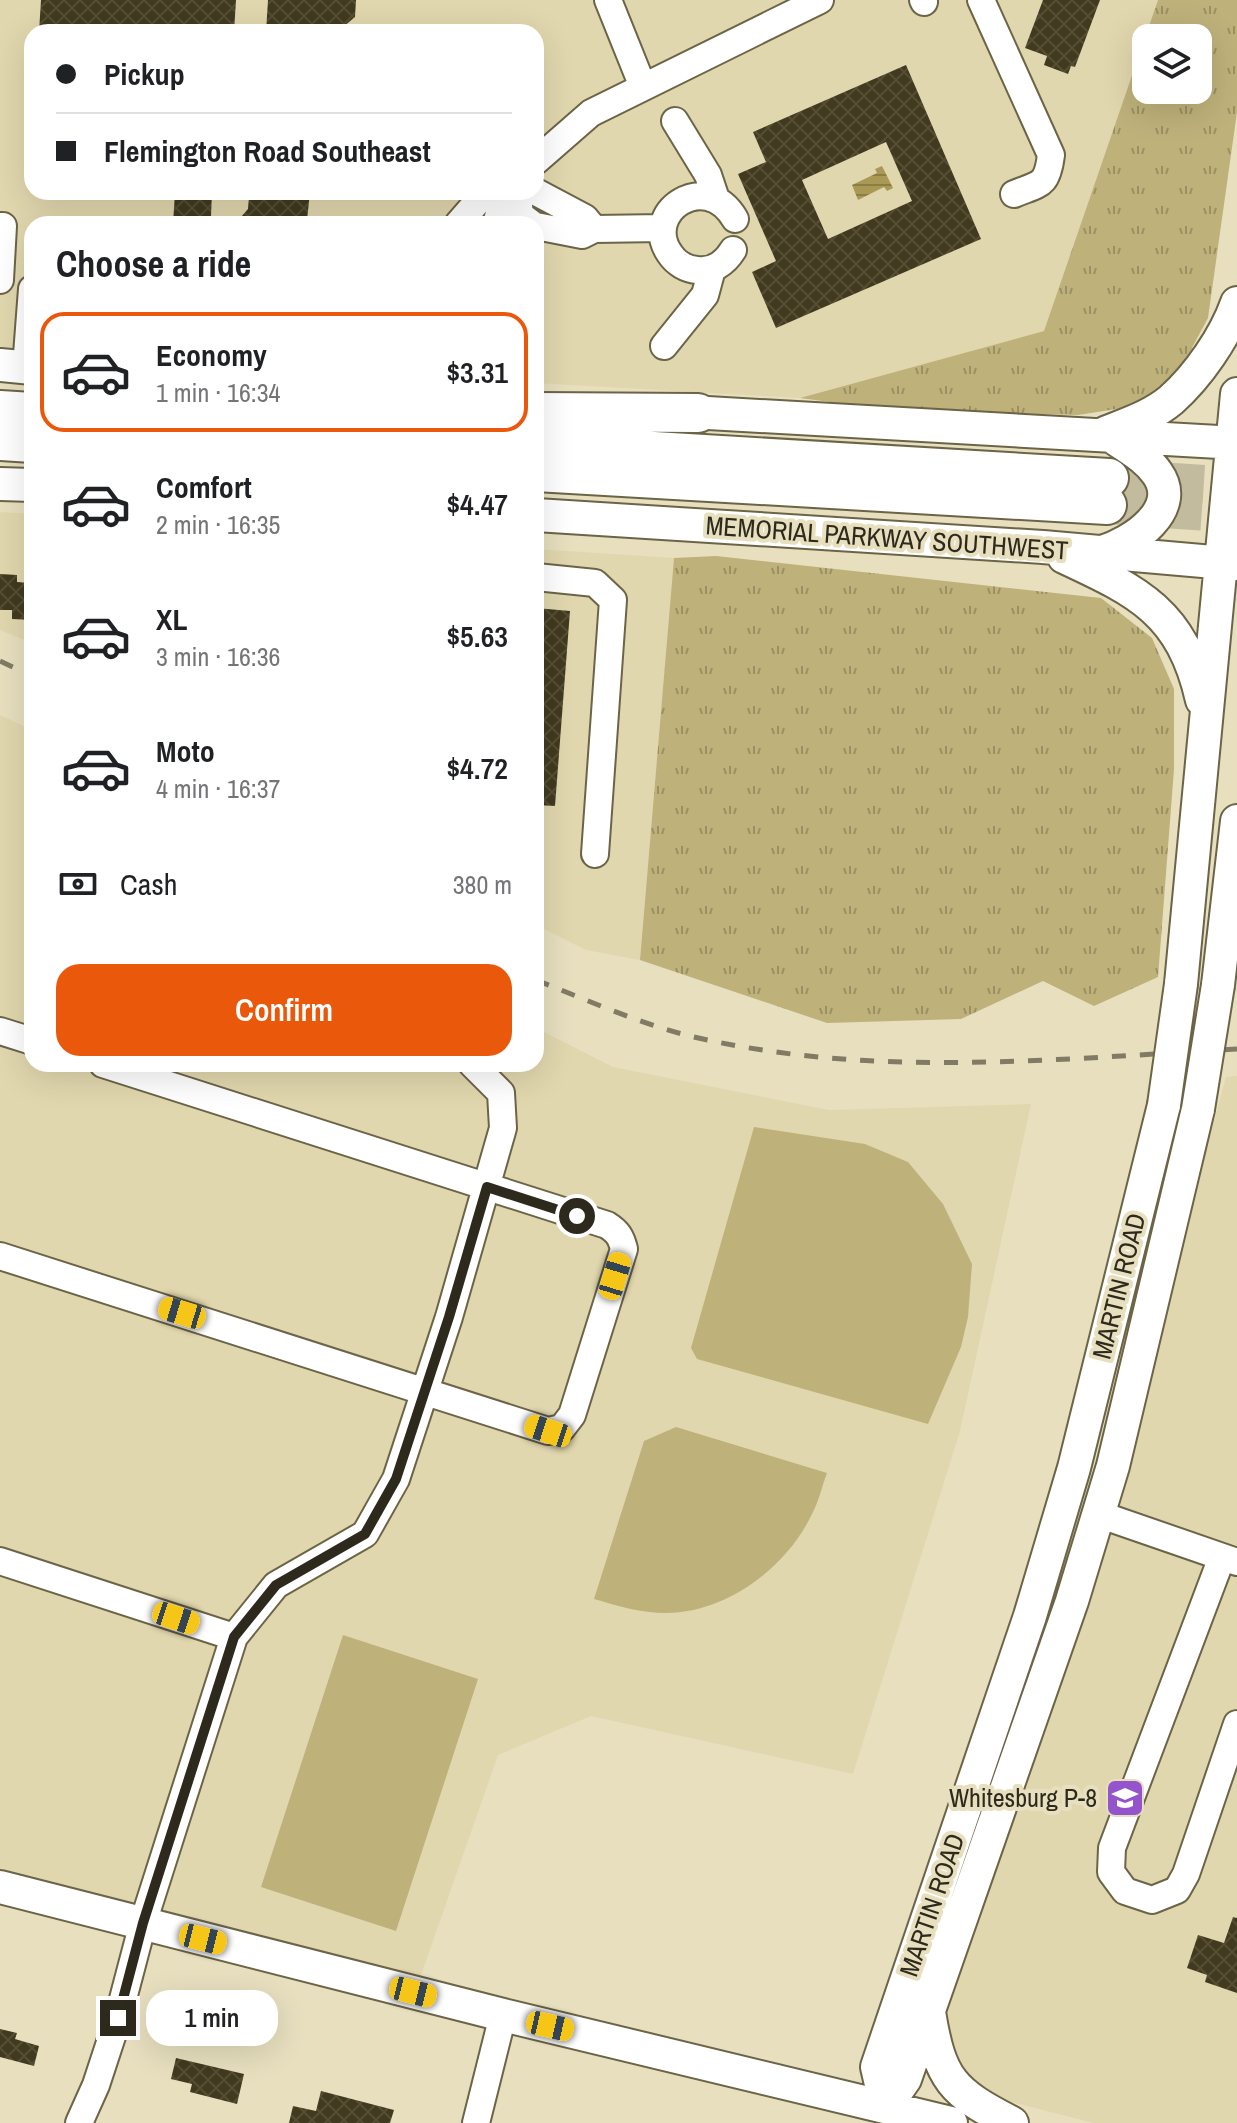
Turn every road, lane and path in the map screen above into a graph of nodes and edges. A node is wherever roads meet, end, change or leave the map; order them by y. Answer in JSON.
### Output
{"nodes":[{"id":1,"x":608,"y":0,"type":"edge"},
{"id":2,"x":820,"y":0,"type":"edge"},
{"id":3,"x":985,"y":2,"type":"edge"},
{"id":4,"x":643,"y":87,"type":"junction"},
{"id":5,"x":675,"y":121,"type":"dead end"},
{"id":6,"x":544,"y":154,"type":"edge"},
{"id":7,"x":1014,"y":194,"type":"dead end"},
{"id":8,"x":716,"y":199,"type":"junction"},
{"id":9,"x":479,"y":200,"type":"edge"},
{"id":10,"x":515,"y":200,"type":"edge"},
{"id":11,"x":539,"y":200,"type":"edge"},
{"id":12,"x":465,"y":216,"type":"edge"},
{"id":13,"x":502,"y":216,"type":"edge"},
{"id":14,"x":735,"y":219,"type":"dead end"},
{"id":15,"x":0,"y":226,"type":"edge"},
{"id":16,"x":544,"y":227,"type":"edge"},
{"id":17,"x":663,"y":228,"type":"junction"},
{"id":18,"x":594,"y":229,"type":"junction"},
{"id":19,"x":733,"y":250,"type":"dead end"},
{"id":20,"x":712,"y":269,"type":"junction"},
{"id":21,"x":0,"y":280,"type":"edge"},
{"id":22,"x":1237,"y":303,"type":"edge"},
{"id":23,"x":24,"y":337,"type":"edge"},
{"id":24,"x":664,"y":346,"type":"dead end"},
{"id":25,"x":19,"y":367,"type":"edge"},
{"id":26,"x":1237,"y":394,"type":"edge"},
{"id":27,"x":544,"y":402,"type":"edge"},
{"id":28,"x":0,"y":410,"type":"edge"},
{"id":29,"x":24,"y":412,"type":"edge"},
{"id":30,"x":544,"y":412,"type":"edge"},
{"id":31,"x":698,"y":413,"type":"junction"},
{"id":32,"x":1105,"y":437,"type":"junction"},
{"id":33,"x":0,"y":441,"type":"edge"},
{"id":34,"x":24,"y":442,"type":"edge"},
{"id":35,"x":1234,"y":443,"type":"edge"},
{"id":36,"x":544,"y":445,"type":"edge"},
{"id":37,"x":544,"y":472,"type":"edge"},
{"id":38,"x":0,"y":484,"type":"edge"},
{"id":39,"x":24,"y":485,"type":"edge"},
{"id":40,"x":544,"y":516,"type":"edge"},
{"id":41,"x":1043,"y":547,"type":"junction"},
{"id":42,"x":1102,"y":552,"type":"junction"},
{"id":43,"x":1229,"y":564,"type":"edge"},
{"id":44,"x":544,"y":578,"type":"edge"},
{"id":45,"x":1205,"y":715,"type":"junction"},
{"id":46,"x":1237,"y":821,"type":"edge"},
{"id":47,"x":595,"y":854,"type":"dead end"},
{"id":48,"x":0,"y":1031,"type":"edge"},
{"id":49,"x":24,"y":1038,"type":"edge"},
{"id":50,"x":128,"y":1072,"type":"edge"},
{"id":51,"x":480,"y":1072,"type":"edge"},
{"id":52,"x":487,"y":1187,"type":"junction"},
{"id":53,"x":0,"y":1256,"type":"edge"},
{"id":54,"x":426,"y":1390,"type":"junction"},
{"id":55,"x":1098,"y":1514,"type":"junction"},
{"id":56,"x":1229,"y":1559,"type":"edge"},
{"id":57,"x":0,"y":1561,"type":"edge"},
{"id":58,"x":234,"y":1637,"type":"junction"},
{"id":59,"x":1237,"y":1724,"type":"edge"},
{"id":60,"x":0,"y":1887,"type":"edge"},
{"id":61,"x":143,"y":1923,"type":"junction"},
{"id":62,"x":929,"y":2010,"type":"junction"},
{"id":63,"x":503,"y":2015,"type":"junction"},
{"id":64,"x":877,"y":2114,"type":"edge"},
{"id":65,"x":79,"y":2123,"type":"edge"},
{"id":66,"x":476,"y":2123,"type":"edge"},
{"id":67,"x":951,"y":2123,"type":"edge"},
{"id":68,"x":1012,"y":2123,"type":"edge"}],
"edges":[{"from":1,"to":4,"type":"street"},
{"from":2,"to":4,"type":"street"},
{"from":3,"to":7,"type":"street"},
{"from":4,"to":6,"type":"street"},
{"from":5,"to":8,"type":"street"},
{"from":8,"to":14,"type":"street"},
{"from":8,"to":17,"type":"street"},
{"from":9,"to":12,"type":"street"},
{"from":10,"to":13,"type":"street"},
{"from":11,"to":18,"type":"street"},
{"from":15,"to":21,"type":"street"},
{"from":16,"to":18,"type":"street"},
{"from":17,"to":18,"type":"street"},
{"from":17,"to":20,"type":"street"},
{"from":19,"to":20,"type":"street"},
{"from":20,"to":24,"type":"street"},
{"from":22,"to":32,"type":"main road"},
{"from":23,"to":25,"type":"street"},
{"from":26,"to":35,"type":"main road","name":"MARTIN ROAD"},
{"from":27,"to":31,"type":"main road"},
{"from":28,"to":29,"type":"highway"},
{"from":30,"to":31,"type":"highway"},
{"from":31,"to":32,"type":"main road"},
{"from":32,"to":35,"type":"main road"},
{"from":32,"to":42,"type":"main road"},
{"from":33,"to":34,"type":"highway"},
{"from":35,"to":43,"type":"main road","name":"MARTIN ROAD"},
{"from":36,"to":37,"type":"highway","name":"MEMORIAL PARKWAY SOUTHWEST"},
{"from":38,"to":39,"type":"main road"},
{"from":40,"to":41,"type":"main road","name":"MEMORIAL PARKWAY SOUTHWEST"},
{"from":41,"to":42,"type":"main road","name":"MEMORIAL PARKWAY SOUTHWEST"},
{"from":41,"to":45,"type":"main road"},
{"from":42,"to":43,"type":"main road","name":"MEMORIAL PARKWAY SOUTHWEST"},
{"from":43,"to":45,"type":"main road","name":"MARTIN ROAD"},
{"from":44,"to":47,"type":"street"},
{"from":45,"to":64,"type":"main road","name":"MARTIN ROAD","bridge":true},
{"from":46,"to":55,"type":"main road","name":"MARTIN ROAD","bridge":true},
{"from":48,"to":49,"type":"street"},
{"from":50,"to":52,"type":"street"},
{"from":51,"to":52,"type":"street"},
{"from":52,"to":54,"type":"street"},
{"from":52,"to":54,"type":"street"},
{"from":53,"to":54,"type":"street"},
{"from":54,"to":58,"type":"street"},
{"from":55,"to":56,"type":"street"},
{"from":55,"to":62,"type":"main road","name":"MARTIN ROAD"},
{"from":56,"to":59,"type":"street"},
{"from":57,"to":58,"type":"street"},
{"from":58,"to":61,"type":"street"},
{"from":60,"to":61,"type":"main road"},
{"from":61,"to":63,"type":"main road"},
{"from":61,"to":65,"type":"street"},
{"from":62,"to":64,"type":"main road","name":"MARTIN ROAD"},
{"from":62,"to":68,"type":"main road"},
{"from":63,"to":64,"type":"main road"},
{"from":63,"to":66,"type":"street"},
{"from":64,"to":67,"type":"main road"}]}
